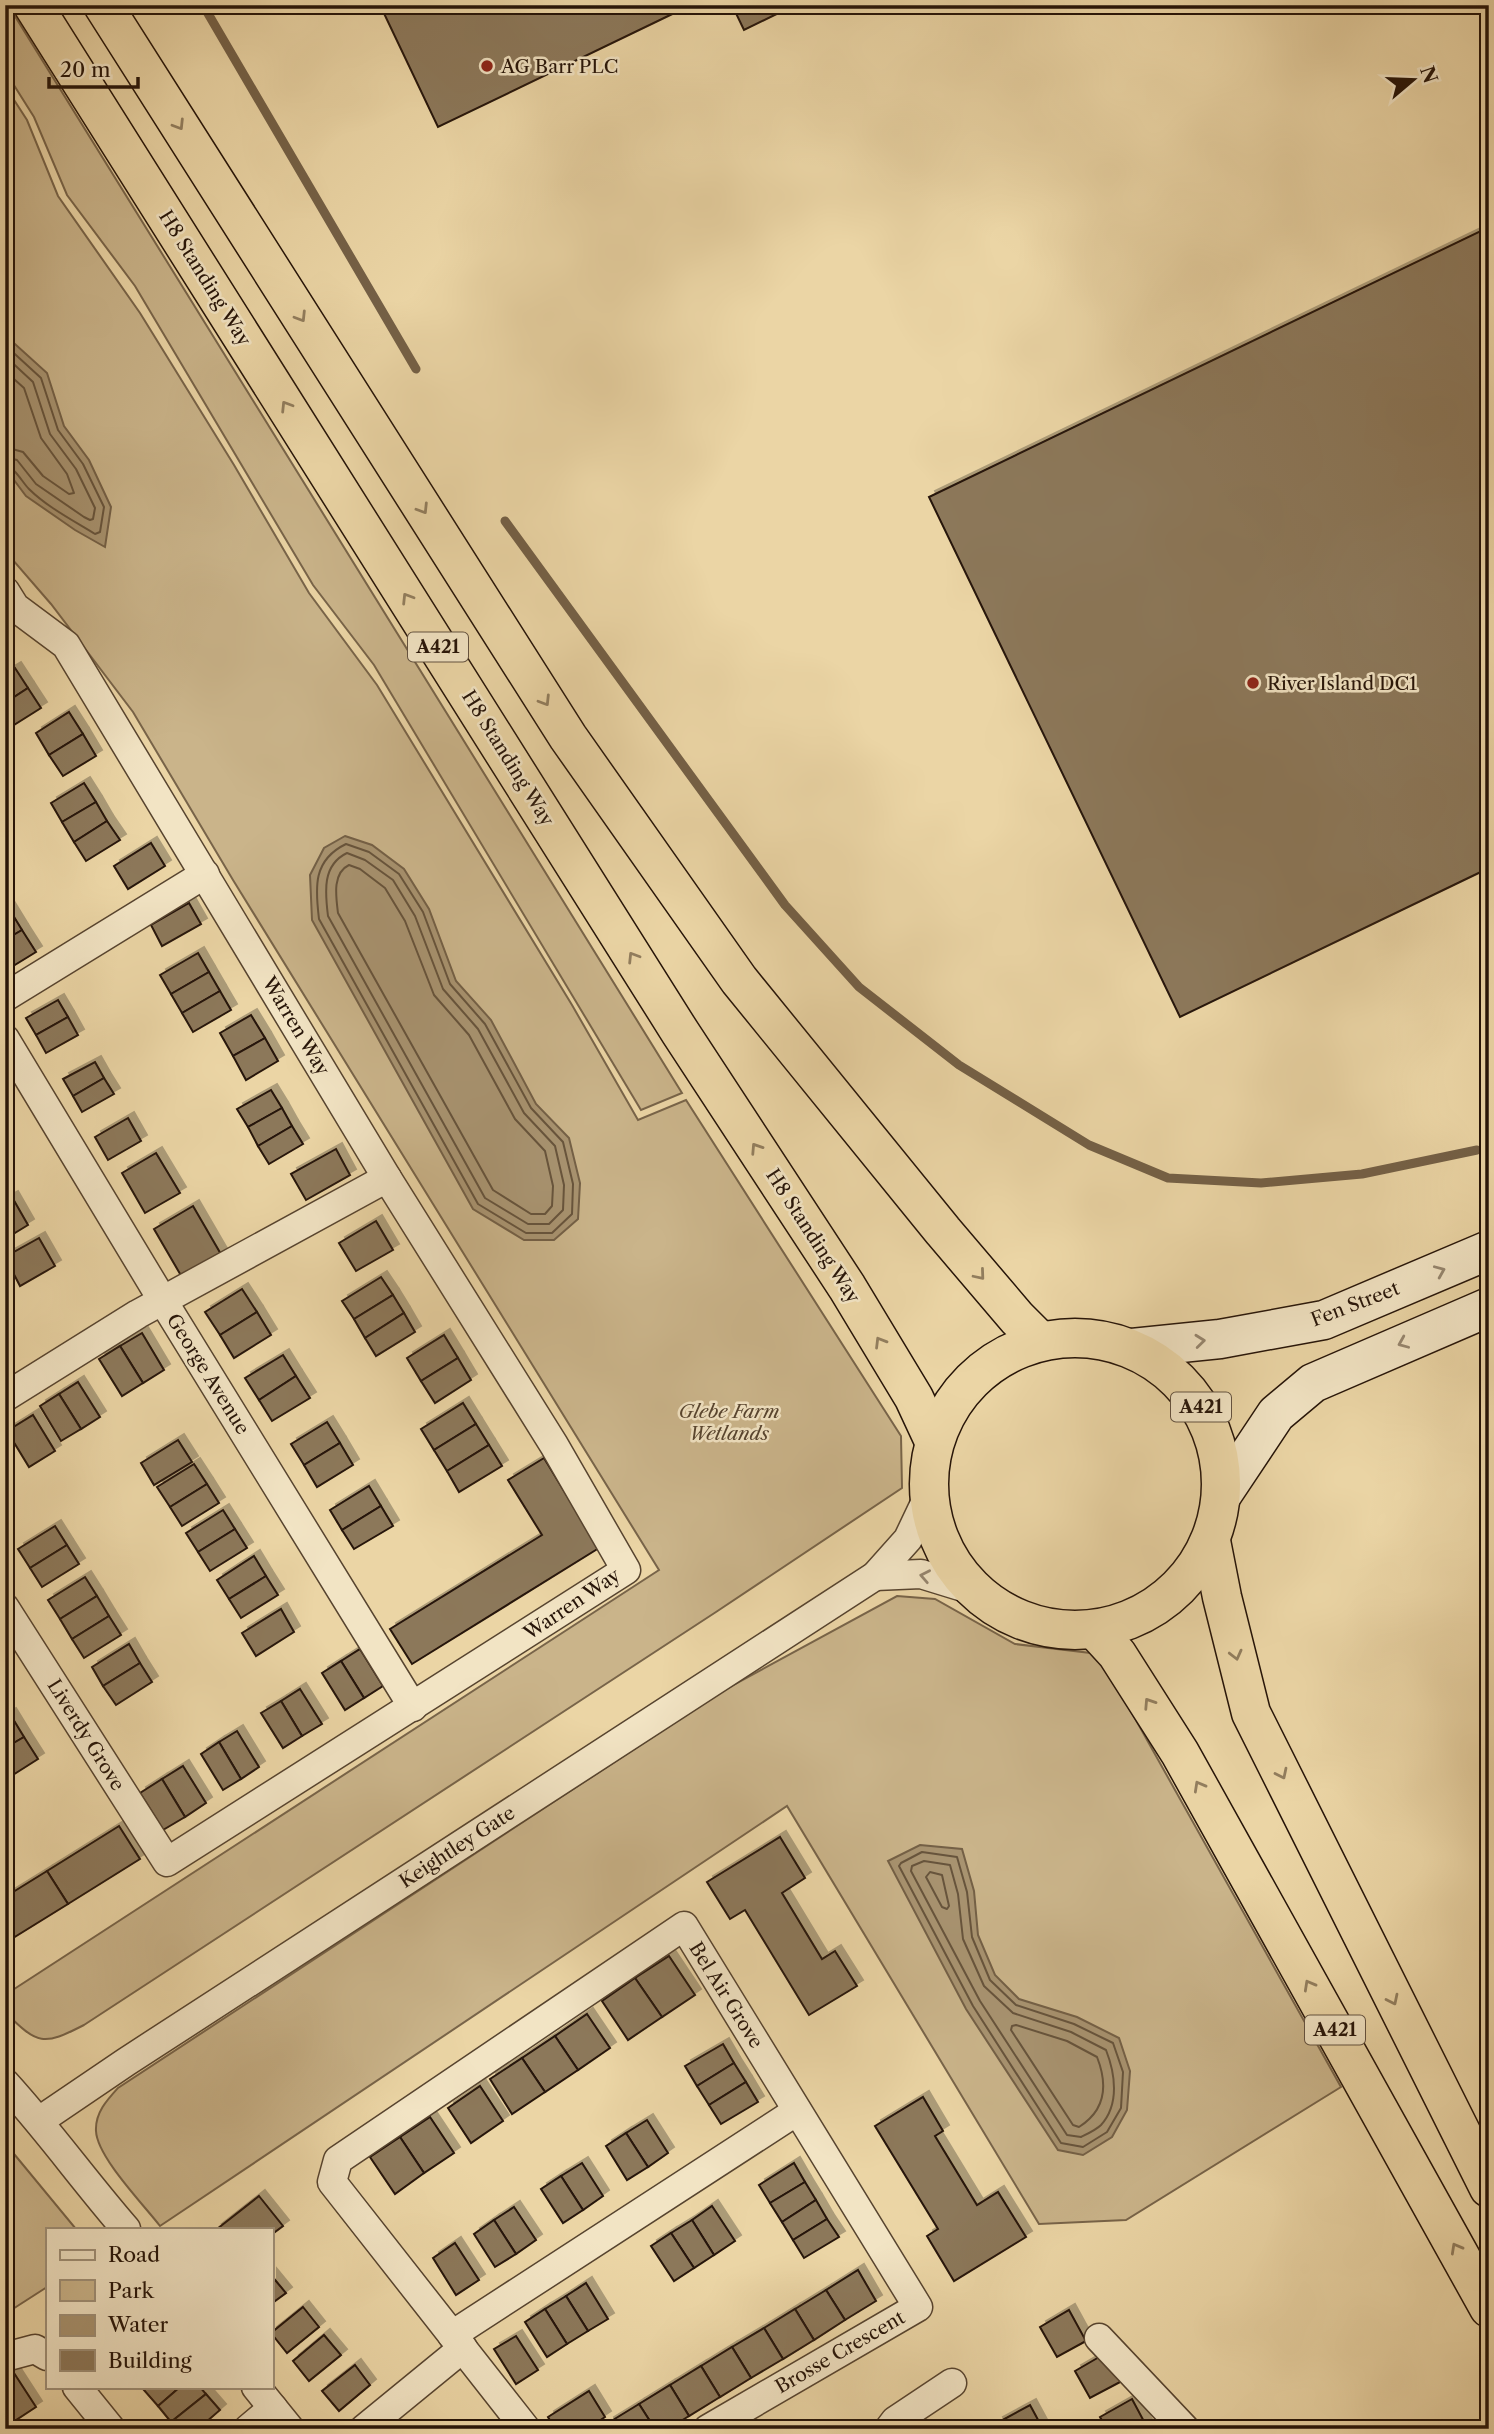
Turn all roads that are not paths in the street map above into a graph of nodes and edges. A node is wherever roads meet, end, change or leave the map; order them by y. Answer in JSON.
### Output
{"nodes":[{"id":1,"x":33,"y":5,"type":"edge"},
{"id":2,"x":103,"y":5,"type":"edge"},
{"id":3,"x":5,"y":591,"type":"edge"},
{"id":4,"x":205,"y":874,"type":"junction"},
{"id":5,"x":5,"y":997,"type":"edge"},
{"id":6,"x":5,"y":1039,"type":"edge"},
{"id":7,"x":387,"y":1178,"type":"junction"},
{"id":8,"x":1489,"y":1250,"type":"edge"},
{"id":9,"x":163,"y":1301,"type":"junction"},
{"id":10,"x":1489,"y":1307,"type":"edge"},
{"id":11,"x":1028,"y":1329,"type":"junction"},
{"id":12,"x":1132,"y":1348,"type":"junction"},
{"id":13,"x":5,"y":1397,"type":"edge"},
{"id":14,"x":934,"y":1441,"type":"junction"},
{"id":15,"x":1222,"y":1495,"type":"junction"},
{"id":16,"x":928,"y":1497,"type":"junction"},
{"id":17,"x":1211,"y":1541,"type":"junction"},
{"id":18,"x":875,"y":1576,"type":"junction"},
{"id":19,"x":973,"y":1590,"type":"junction"},
{"id":20,"x":5,"y":1608,"type":"edge"},
{"id":21,"x":1106,"y":1642,"type":"junction"},
{"id":22,"x":414,"y":1707,"type":"junction"},
{"id":23,"x":167,"y":1862,"type":"joint"},
{"id":24,"x":5,"y":2083,"type":"edge"},
{"id":25,"x":797,"y":2111,"type":"junction"},
{"id":26,"x":39,"y":2120,"type":"junction"},
{"id":27,"x":1489,"y":2188,"type":"edge"},
{"id":28,"x":125,"y":2228,"type":"edge"},
{"id":29,"x":1489,"y":2308,"type":"edge"},
{"id":30,"x":1099,"y":2338,"type":"dead end"},
{"id":31,"x":458,"y":2342,"type":"junction"},
{"id":32,"x":46,"y":2355,"type":"edge"},
{"id":33,"x":5,"y":2357,"type":"edge"},
{"id":34,"x":952,"y":2383,"type":"dead end"},
{"id":35,"x":78,"y":2388,"type":"edge"},
{"id":36,"x":257,"y":2388,"type":"edge"},
{"id":37,"x":282,"y":2419,"type":"edge"},
{"id":38,"x":111,"y":2429,"type":"edge"},
{"id":39,"x":248,"y":2429,"type":"edge"},
{"id":40,"x":364,"y":2429,"type":"edge"},
{"id":41,"x":526,"y":2429,"type":"edge"},
{"id":42,"x":708,"y":2429,"type":"edge"},
{"id":43,"x":888,"y":2429,"type":"edge"},
{"id":44,"x":1185,"y":2429,"type":"edge"}],
"edges":[{"from":14,"to":1,"type":"highway","name":"H8 Standing Way","number":"A421","one_way":true},
{"from":2,"to":11,"type":"highway","number":"A421","one_way":true},
{"from":3,"to":4,"type":"street","name":"Warren Way"},
{"from":4,"to":5,"type":"street"},
{"from":4,"to":7,"type":"street","name":"Warren Way"},
{"from":6,"to":9,"type":"street","name":"George Avenue"},
{"from":7,"to":9,"type":"street"},
{"from":7,"to":22,"type":"street","name":"Warren Way"},
{"from":12,"to":8,"type":"street","name":"Fen Street","one_way":true},
{"from":9,"to":13,"type":"street"},
{"from":9,"to":22,"type":"street","name":"George Avenue"},
{"from":10,"to":15,"type":"street","one_way":true},
{"from":11,"to":12,"type":"highway","number":"A421"},
{"from":11,"to":14,"type":"highway","number":"A421"},
{"from":12,"to":15,"type":"highway","number":"A421"},
{"from":14,"to":16,"type":"highway","number":"A421"},
{"from":15,"to":17,"type":"highway","number":"A421"},
{"from":16,"to":18,"type":"street","name":"Keightley Gate"},
{"from":16,"to":19,"type":"highway","number":"A421"},
{"from":17,"to":21,"type":"highway","number":"A421"},
{"from":17,"to":27,"type":"highway","number":"A421","one_way":true},
{"from":19,"to":18,"type":"street","name":"Keightley Gate","one_way":true},
{"from":18,"to":26,"type":"street","name":"Keightley Gate"},
{"from":19,"to":21,"type":"highway","number":"A421"},
{"from":20,"to":23,"type":"street","name":"Liverdy Grove"},
{"from":29,"to":21,"type":"highway","number":"A421","one_way":true},
{"from":22,"to":23,"type":"street","name":"Warren Way"},
{"from":24,"to":26,"type":"street"},
{"from":25,"to":31,"type":"street"},
{"from":25,"to":31,"type":"street","name":"Bel Air Grove"},
{"from":25,"to":42,"type":"street","name":"Brosse Crescent"},
{"from":26,"to":28,"type":"street"},
{"from":30,"to":44,"type":"street"},
{"from":31,"to":40,"type":"street"},
{"from":31,"to":41,"type":"street"},
{"from":32,"to":33,"type":"street"},
{"from":34,"to":43,"type":"street"},
{"from":35,"to":38,"type":"street"},
{"from":36,"to":37,"type":"street"},
{"from":37,"to":39,"type":"street"}]}
